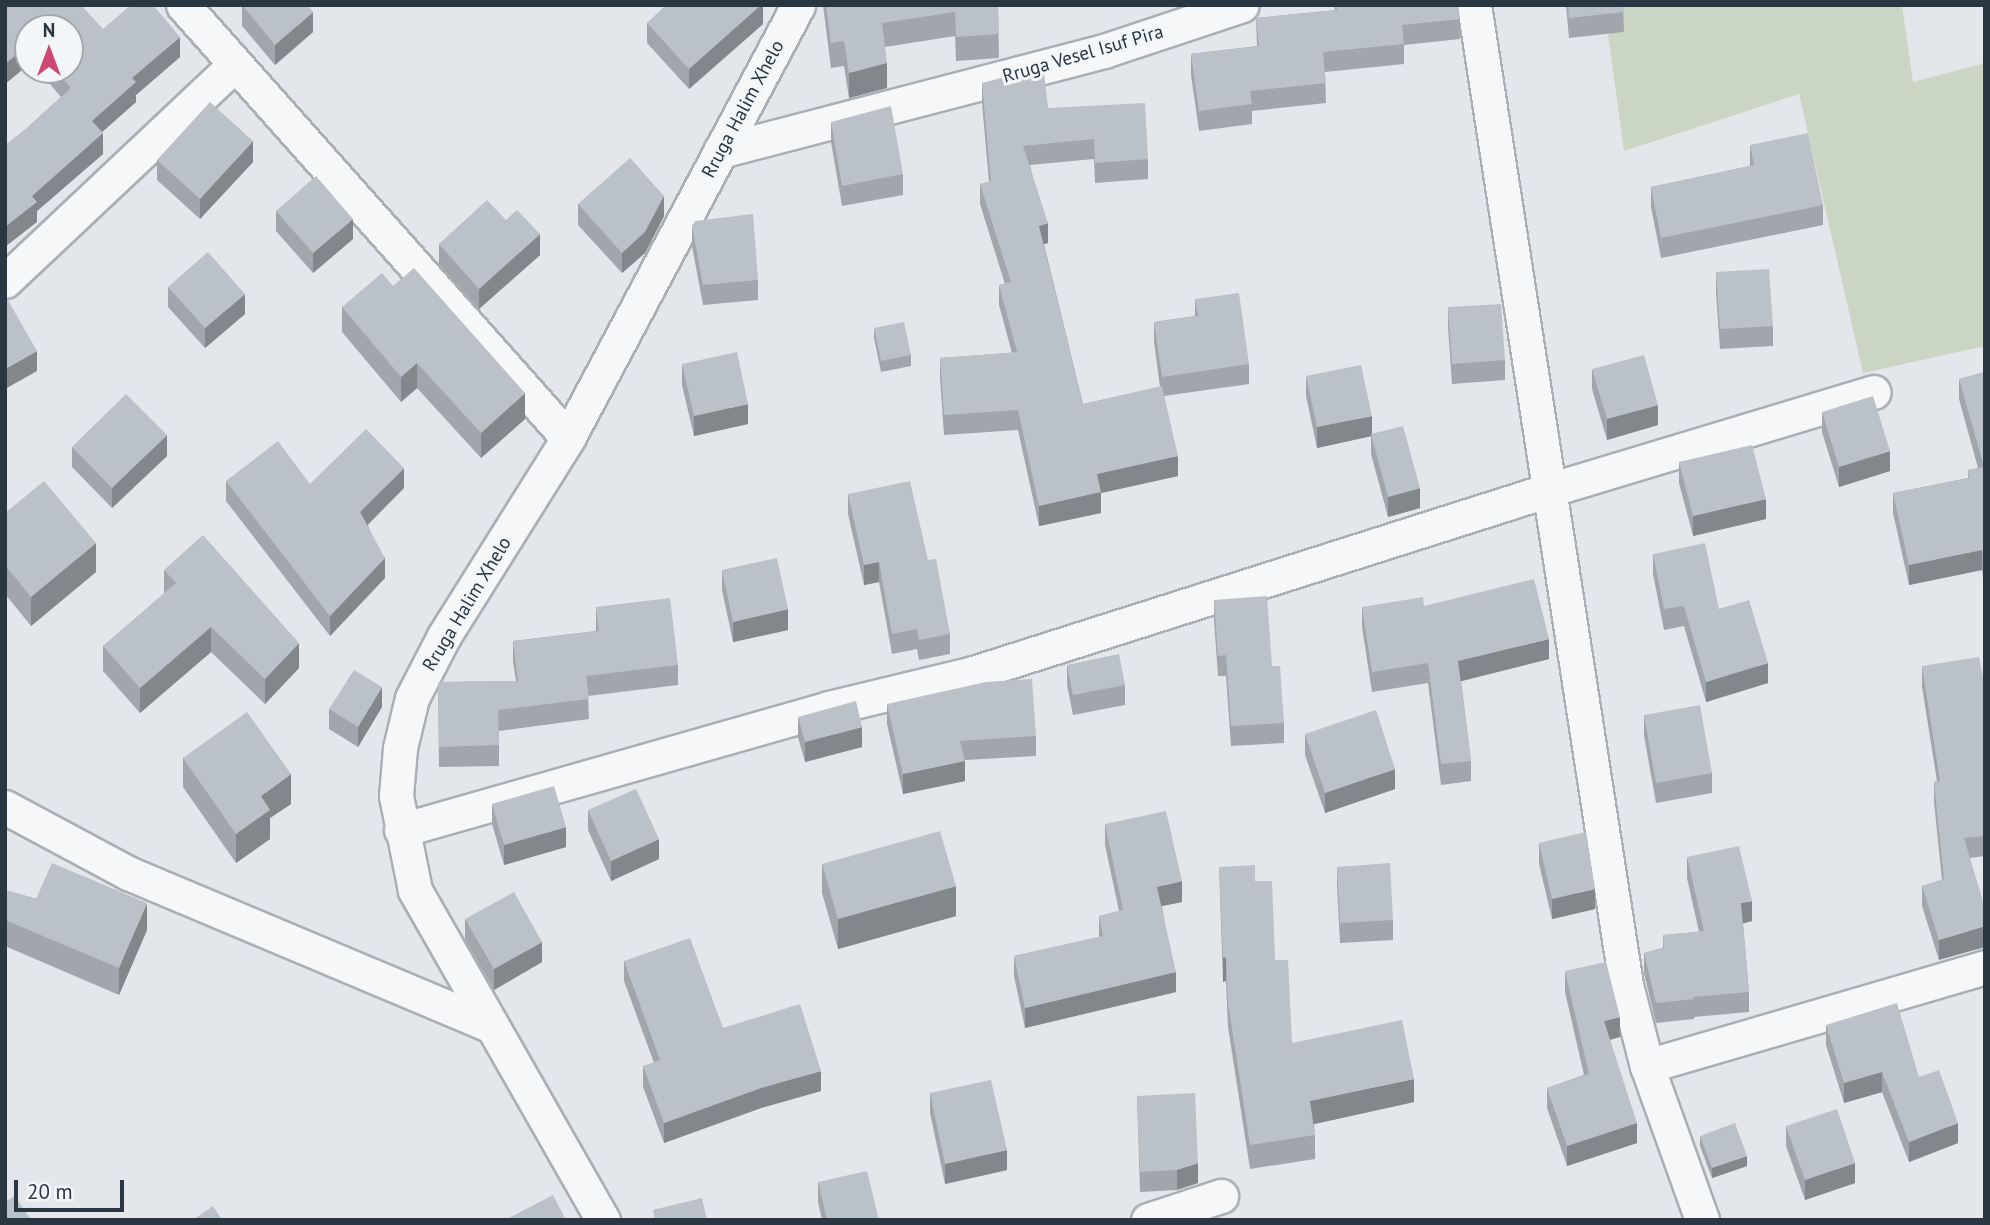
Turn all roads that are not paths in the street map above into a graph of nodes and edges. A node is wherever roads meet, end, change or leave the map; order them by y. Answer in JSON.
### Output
{"nodes":[{"id":1,"x":183,"y":5,"type":"edge"},
{"id":2,"x":798,"y":5,"type":"edge"},
{"id":3,"x":1242,"y":5,"type":"edge"},
{"id":4,"x":1474,"y":5,"type":"edge"},
{"id":5,"x":235,"y":64,"type":"junction"},
{"id":6,"x":720,"y":151,"type":"junction"},
{"id":7,"x":5,"y":281,"type":"edge"},
{"id":8,"x":1874,"y":392,"type":"dead end"},
{"id":9,"x":568,"y":438,"type":"junction"},
{"id":10,"x":1549,"y":490,"type":"junction"},
{"id":11,"x":5,"y":807,"type":"edge"},
{"id":12,"x":401,"y":831,"type":"junction"},
{"id":13,"x":1985,"y":967,"type":"edge"},
{"id":14,"x":490,"y":1025,"type":"junction"},
{"id":15,"x":1647,"y":1066,"type":"junction"},
{"id":16,"x":1221,"y":1196,"type":"dead end"},
{"id":17,"x":603,"y":1220,"type":"edge"},
{"id":18,"x":1148,"y":1220,"type":"edge"},
{"id":19,"x":1702,"y":1220,"type":"edge"}],
"edges":[{"from":1,"to":5,"type":"street"},
{"from":2,"to":6,"type":"street","name":"Rruga Halim Xhelo"},
{"from":3,"to":6,"type":"street","name":"Rruga Vesel Isuf Pira"},
{"from":4,"to":10,"type":"street"},
{"from":5,"to":7,"type":"street"},
{"from":5,"to":9,"type":"street"},
{"from":6,"to":9,"type":"street","name":"Rruga Halim Xhelo"},
{"from":8,"to":10,"type":"street"},
{"from":9,"to":12,"type":"street","name":"Rruga Halim Xhelo"},
{"from":10,"to":12,"type":"street"},
{"from":10,"to":15,"type":"street"},
{"from":11,"to":14,"type":"street"},
{"from":12,"to":14,"type":"street","name":"Rruga Halim Xhelo"},
{"from":13,"to":15,"type":"street"},
{"from":14,"to":17,"type":"street","name":"Rruga Halim Xhelo"},
{"from":15,"to":19,"type":"street"},
{"from":16,"to":18,"type":"street"}]}
